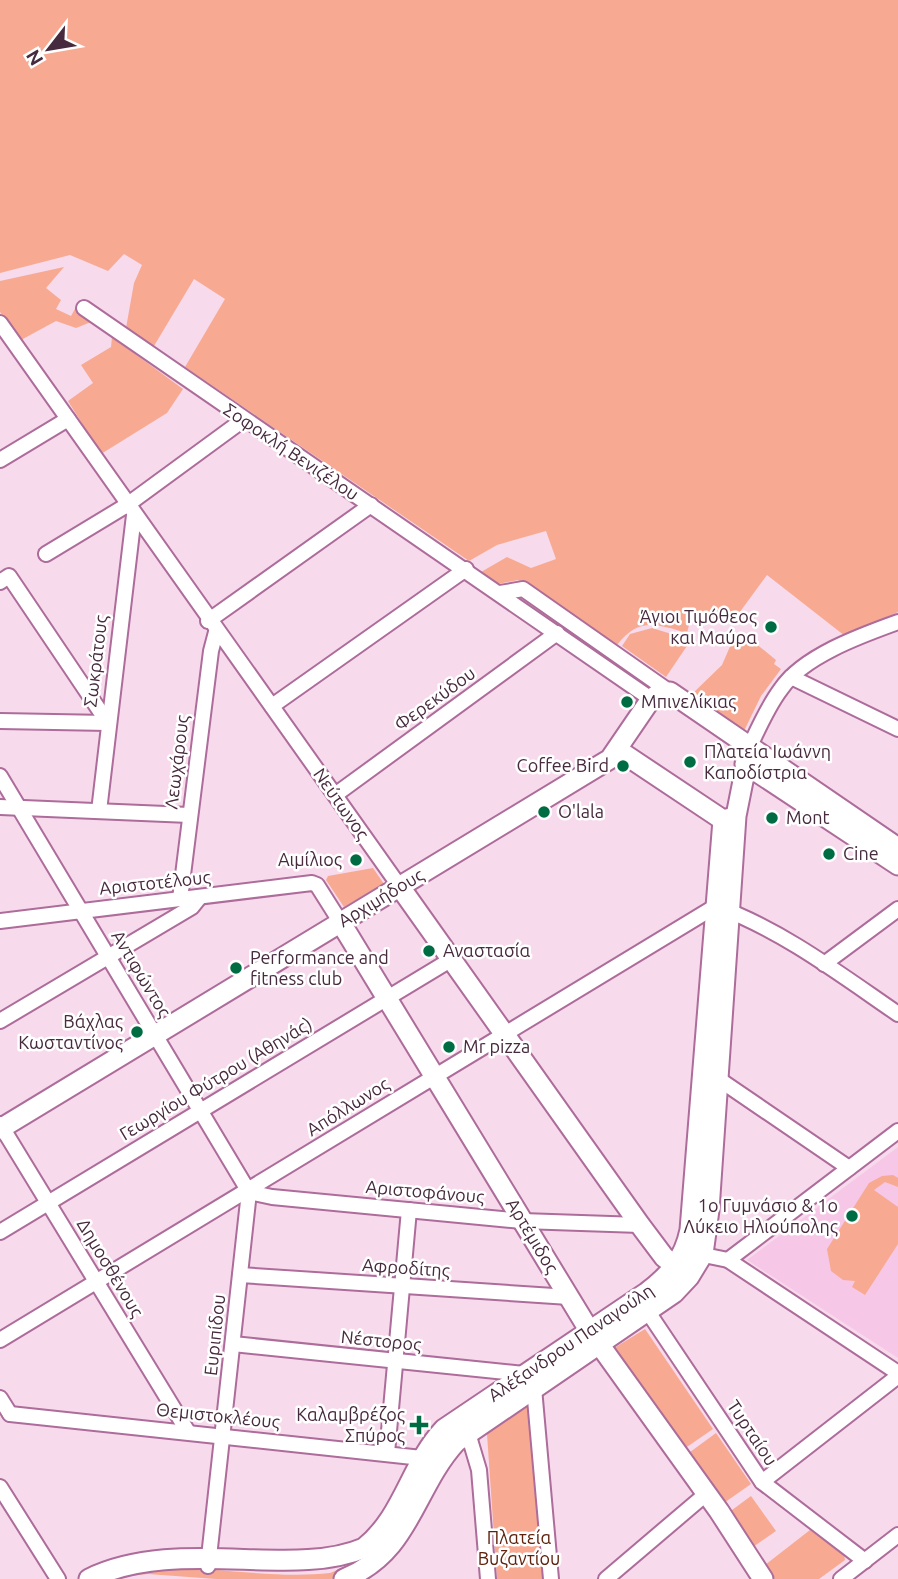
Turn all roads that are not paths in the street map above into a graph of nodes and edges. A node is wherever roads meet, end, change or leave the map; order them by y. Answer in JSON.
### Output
{"nodes":[{"id":1,"x":84,"y":308,"type":"dead end"},
{"id":2,"x":0,"y":323,"type":"edge"},
{"id":3,"x":68,"y":419,"type":"junction"},
{"id":4,"x":243,"y":420,"type":"junction"},
{"id":5,"x":0,"y":460,"type":"edge"},
{"id":6,"x":371,"y":505,"type":"junction"},
{"id":7,"x":131,"y":510,"type":"junction"},
{"id":8,"x":46,"y":554,"type":"dead end"},
{"id":9,"x":466,"y":569,"type":"junction"},
{"id":10,"x":5,"y":579,"type":"edge"},
{"id":11,"x":500,"y":593,"type":"junction"},
{"id":12,"x":898,"y":622,"type":"edge"},
{"id":13,"x":212,"y":626,"type":"junction"},
{"id":14,"x":557,"y":633,"type":"junction"},
{"id":15,"x":791,"y":677,"type":"junction"},
{"id":16,"x":670,"y":692,"type":"junction"},
{"id":17,"x":651,"y":699,"type":"junction"},
{"id":18,"x":272,"y":706,"type":"junction"},
{"id":19,"x":0,"y":721,"type":"edge"},
{"id":20,"x":108,"y":723,"type":"junction"},
{"id":21,"x":898,"y":729,"type":"edge"},
{"id":22,"x":618,"y":750,"type":"junction"},
{"id":23,"x":748,"y":755,"type":"junction"},
{"id":24,"x":0,"y":776,"type":"edge"},
{"id":25,"x":335,"y":795,"type":"junction"},
{"id":26,"x":0,"y":807,"type":"edge"},
{"id":27,"x":19,"y":808,"type":"junction"},
{"id":28,"x":99,"y":811,"type":"junction"},
{"id":29,"x":189,"y":816,"type":"junction"},
{"id":30,"x":730,"y":818,"type":"junction"},
{"id":31,"x":898,"y":848,"type":"edge"},
{"id":32,"x":898,"y":865,"type":"edge"},
{"id":33,"x":315,"y":884,"type":"joint"},
{"id":34,"x":400,"y":887,"type":"junction"},
{"id":35,"x":201,"y":897,"type":"junction"},
{"id":36,"x":180,"y":899,"type":"junction"},
{"id":37,"x":724,"y":909,"type":"junction"},
{"id":38,"x":898,"y":909,"type":"edge"},
{"id":39,"x":80,"y":910,"type":"junction"},
{"id":40,"x":0,"y":921,"type":"edge"},
{"id":41,"x":341,"y":923,"type":"junction"},
{"id":42,"x":108,"y":956,"type":"junction"},
{"id":43,"x":452,"y":959,"type":"junction"},
{"id":44,"x":824,"y":964,"type":"junction"},
{"id":45,"x":387,"y":999,"type":"junction"},
{"id":46,"x":898,"y":1014,"type":"edge"},
{"id":47,"x":0,"y":1021,"type":"edge"},
{"id":48,"x":505,"y":1032,"type":"junction"},
{"id":49,"x":155,"y":1035,"type":"junction"},
{"id":50,"x":434,"y":1076,"type":"junction"},
{"id":51,"x":712,"y":1078,"type":"junction"},
{"id":52,"x":201,"y":1111,"type":"junction"},
{"id":53,"x":1,"y":1127,"type":"edge"},
{"id":54,"x":898,"y":1131,"type":"edge"},
{"id":55,"x":849,"y":1168,"type":"junction"},
{"id":56,"x":249,"y":1192,"type":"junction"},
{"id":57,"x":48,"y":1203,"type":"junction"},
{"id":58,"x":410,"y":1210,"type":"junction"},
{"id":59,"x":522,"y":1221,"type":"junction"},
{"id":60,"x":640,"y":1226,"type":"junction"},
{"id":61,"x":0,"y":1232,"type":"edge"},
{"id":62,"x":695,"y":1250,"type":"junction"},
{"id":63,"x":728,"y":1260,"type":"junction"},
{"id":64,"x":682,"y":1272,"type":"junction"},
{"id":65,"x":240,"y":1275,"type":"junction"},
{"id":66,"x":96,"y":1283,"type":"junction"},
{"id":67,"x":403,"y":1288,"type":"junction"},
{"id":68,"x":569,"y":1297,"type":"junction"},
{"id":69,"x":643,"y":1305,"type":"junction"},
{"id":70,"x":594,"y":1337,"type":"junction"},
{"id":71,"x":0,"y":1340,"type":"edge"},
{"id":72,"x":233,"y":1344,"type":"junction"},
{"id":73,"x":396,"y":1362,"type":"junction"},
{"id":74,"x":898,"y":1375,"type":"edge"},
{"id":75,"x":529,"y":1381,"type":"junction"},
{"id":76,"x":0,"y":1398,"type":"edge"},
{"id":77,"x":5,"y":1417,"type":"edge"},
{"id":78,"x":188,"y":1432,"type":"junction"},
{"id":79,"x":468,"y":1433,"type":"junction"},
{"id":80,"x":224,"y":1436,"type":"junction"},
{"id":81,"x":387,"y":1453,"type":"junction"},
{"id":82,"x":422,"y":1458,"type":"junction"},
{"id":83,"x":762,"y":1482,"type":"junction"},
{"id":84,"x":0,"y":1487,"type":"edge"},
{"id":85,"x":706,"y":1493,"type":"junction"},
{"id":86,"x":898,"y":1535,"type":"edge"},
{"id":87,"x":865,"y":1561,"type":"junction"},
{"id":88,"x":208,"y":1566,"type":"junction"},
{"id":89,"x":58,"y":1579,"type":"edge"},
{"id":90,"x":89,"y":1579,"type":"edge"},
{"id":91,"x":344,"y":1579,"type":"edge"},
{"id":92,"x":488,"y":1579,"type":"edge"},
{"id":93,"x":551,"y":1579,"type":"edge"},
{"id":94,"x":606,"y":1579,"type":"edge"},
{"id":95,"x":763,"y":1579,"type":"edge"},
{"id":96,"x":841,"y":1579,"type":"edge"}],
"edges":[{"from":1,"to":4,"type":"street","name":"Σοφοκλή Βενιζέλου"},
{"from":2,"to":3,"type":"street","name":"Νεύτωνος"},
{"from":3,"to":5,"type":"street"},
{"from":3,"to":7,"type":"street","name":"Νεύτωνος"},
{"from":4,"to":6,"type":"street","name":"Σοφοκλή Βενιζέλου"},
{"from":4,"to":7,"type":"street"},
{"from":6,"to":9,"type":"street","name":"Σοφοκλή Βενιζέλου"},
{"from":6,"to":13,"type":"street"},
{"from":7,"to":8,"type":"street"},
{"from":7,"to":13,"type":"street","name":"Νεύτωνος"},
{"from":7,"to":20,"type":"street","name":"Σωκράτους"},
{"from":9,"to":11,"type":"street","name":"Σοφοκλή Βενιζέλου"},
{"from":9,"to":18,"type":"street"},
{"from":10,"to":20,"type":"street"},
{"from":11,"to":14,"type":"street","name":"Σοφοκλή Βενιζέλου"},
{"from":11,"to":16,"type":"street"},
{"from":12,"to":15,"type":"street"},
{"from":13,"to":18,"type":"street","name":"Νεύτωνος"},
{"from":13,"to":29,"type":"street","name":"Λεωχάρους"},
{"from":14,"to":17,"type":"street","name":"Σοφοκλή Βενιζέλου"},
{"from":14,"to":25,"type":"street","name":"Φερεκύδου"},
{"from":15,"to":21,"type":"street"},
{"from":15,"to":23,"type":"street"},
{"from":16,"to":17,"type":"street"},
{"from":16,"to":23,"type":"street"},
{"from":17,"to":22,"type":"street","name":"Αρχιμήδους"},
{"from":18,"to":25,"type":"street","name":"Νεύτωνος"},
{"from":19,"to":20,"type":"street"},
{"from":20,"to":28,"type":"street","name":"Σωκράτους"},
{"from":22,"to":30,"type":"street"},
{"from":22,"to":34,"type":"street","name":"Αρχιμήδους"},
{"from":23,"to":30,"type":"street","name":"Αλέξανδρου Παναγούλη"},
{"from":23,"to":31,"type":"street"},
{"from":23,"to":32,"type":"street"},
{"from":24,"to":27,"type":"street","name":"Αντιφώντος"},
{"from":25,"to":34,"type":"street","name":"Νεύτωνος"},
{"from":26,"to":27,"type":"street"},
{"from":27,"to":28,"type":"street"},
{"from":27,"to":39,"type":"street","name":"Αντιφώντος"},
{"from":28,"to":29,"type":"street"},
{"from":29,"to":36,"type":"street","name":"Λεωχάρους"},
{"from":30,"to":37,"type":"street","name":"Αλέξανδρου Παναγούλη"},
{"from":33,"to":35,"type":"street","name":"Αριστοτέλους"},
{"from":33,"to":41,"type":"street","name":"Αρτέμιδος"},
{"from":34,"to":41,"type":"street","name":"Αρχιμήδους"},
{"from":34,"to":43,"type":"street","name":"Νεύτωνος"},
{"from":35,"to":36,"type":"street","name":"Αριστοτέλους"},
{"from":35,"to":42,"type":"street"},
{"from":36,"to":39,"type":"street","name":"Αριστοτέλους"},
{"from":37,"to":44,"type":"street"},
{"from":37,"to":48,"type":"street","name":"Απόλλωνος"},
{"from":37,"to":51,"type":"street","name":"Αλέξανδρου Παναγούλη"},
{"from":38,"to":44,"type":"street"},
{"from":39,"to":40,"type":"street","name":"Αριστοτέλους"},
{"from":39,"to":42,"type":"street","name":"Αντιφώντος"},
{"from":41,"to":45,"type":"street","name":"Αρτέμιδος"},
{"from":41,"to":49,"type":"street","name":"Αρχιμήδους"},
{"from":42,"to":47,"type":"street"},
{"from":42,"to":49,"type":"street","name":"Αντιφώντος"},
{"from":43,"to":45,"type":"street","name":"Γεωργίου Φύτρου (Αθηνάς)"},
{"from":43,"to":48,"type":"street","name":"Νεύτωνος"},
{"from":44,"to":46,"type":"street"},
{"from":45,"to":50,"type":"street","name":"Αρτέμιδος"},
{"from":45,"to":52,"type":"street","name":"Γεωργίου Φύτρου (Αθηνάς)"},
{"from":48,"to":50,"type":"street","name":"Απόλλωνος"},
{"from":48,"to":60,"type":"street","name":"Νεύτωνος"},
{"from":49,"to":52,"type":"street","name":"Αντιφώντος"},
{"from":49,"to":53,"type":"street","name":"Αρχιμήδους"},
{"from":50,"to":56,"type":"street","name":"Απόλλωνος"},
{"from":50,"to":59,"type":"street","name":"Αρτέμιδος"},
{"from":51,"to":55,"type":"street"},
{"from":51,"to":62,"type":"street","name":"Αλέξανδρου Παναγούλη"},
{"from":52,"to":56,"type":"street","name":"Αντιφώντος"},
{"from":52,"to":57,"type":"street","name":"Γεωργίου Φύτρου (Αθηνάς)"},
{"from":53,"to":57,"type":"street","name":"Δημοσθένους"},
{"from":54,"to":55,"type":"street"},
{"from":55,"to":63,"type":"street"},
{"from":56,"to":58,"type":"street","name":"Αριστοφάνους"},
{"from":56,"to":65,"type":"street","name":"Ευριπίδου"},
{"from":56,"to":66,"type":"street","name":"Απόλλωνος"},
{"from":57,"to":61,"type":"street","name":"Γεωργίου Φύτρου (Αθηνάς)"},
{"from":57,"to":66,"type":"street","name":"Δημοσθένους"},
{"from":58,"to":59,"type":"street","name":"Αριστοφάνους"},
{"from":58,"to":67,"type":"street"},
{"from":59,"to":60,"type":"street","name":"Αριστοφάνους"},
{"from":59,"to":68,"type":"street","name":"Αρτέμιδος"},
{"from":60,"to":64,"type":"street","name":"Νεύτωνος"},
{"from":62,"to":63,"type":"street"},
{"from":62,"to":64,"type":"street","name":"Αλέξανδρου Παναγούλη"},
{"from":63,"to":74,"type":"street"},
{"from":64,"to":69,"type":"street","name":"Αλέξανδρου Παναγούλη"},
{"from":65,"to":67,"type":"street","name":"Αφροδίτης"},
{"from":65,"to":72,"type":"street","name":"Ευριπίδου"},
{"from":66,"to":71,"type":"street","name":"Απόλλωνος"},
{"from":66,"to":78,"type":"street","name":"Δημοσθένους"},
{"from":67,"to":68,"type":"street","name":"Αφροδίτης"},
{"from":67,"to":73,"type":"street"},
{"from":68,"to":70,"type":"street","name":"Αρτέμιδος"},
{"from":69,"to":70,"type":"street","name":"Αλέξανδρου Παναγούλη"},
{"from":69,"to":83,"type":"street","name":"Τυρταίου"},
{"from":70,"to":75,"type":"street","name":"Αλέξανδρου Παναγούλη"},
{"from":70,"to":85,"type":"street","name":"Αρτέμιδος"},
{"from":72,"to":73,"type":"street","name":"Νέστορος"},
{"from":72,"to":80,"type":"street","name":"Ευριπίδου"},
{"from":73,"to":75,"type":"street","name":"Νέστορος"},
{"from":73,"to":81,"type":"street"},
{"from":74,"to":83,"type":"street"},
{"from":75,"to":79,"type":"street","name":"Αλέξανδρου Παναγούλη"},
{"from":75,"to":82,"type":"street","name":"Αλέξανδρου Παναγούλη"},
{"from":75,"to":93,"type":"street"},
{"from":76,"to":77,"type":"street"},
{"from":77,"to":78,"type":"street","name":"Θεμιστοκλέους"},
{"from":78,"to":80,"type":"street","name":"Θεμιστοκλέους"},
{"from":79,"to":91,"type":"street","name":"Αλέξανδρου Παναγούλη"},
{"from":79,"to":92,"type":"street"},
{"from":80,"to":81,"type":"street","name":"Θεμιστοκλέους"},
{"from":80,"to":88,"type":"street","name":"Ευριπίδου"},
{"from":81,"to":82,"type":"street","name":"Θεμιστοκλέους"},
{"from":82,"to":88,"type":"street","name":"Αλέξανδρου Παναγούλη"},
{"from":83,"to":87,"type":"street","name":"Τυρταίου"},
{"from":84,"to":89,"type":"street"},
{"from":85,"to":94,"type":"street"},
{"from":85,"to":95,"type":"street","name":"Αρτέμιδος"},
{"from":86,"to":87,"type":"street"},
{"from":87,"to":96,"type":"street"},
{"from":88,"to":90,"type":"street","name":"Αλέξανδρου Παναγούλη"}]}
